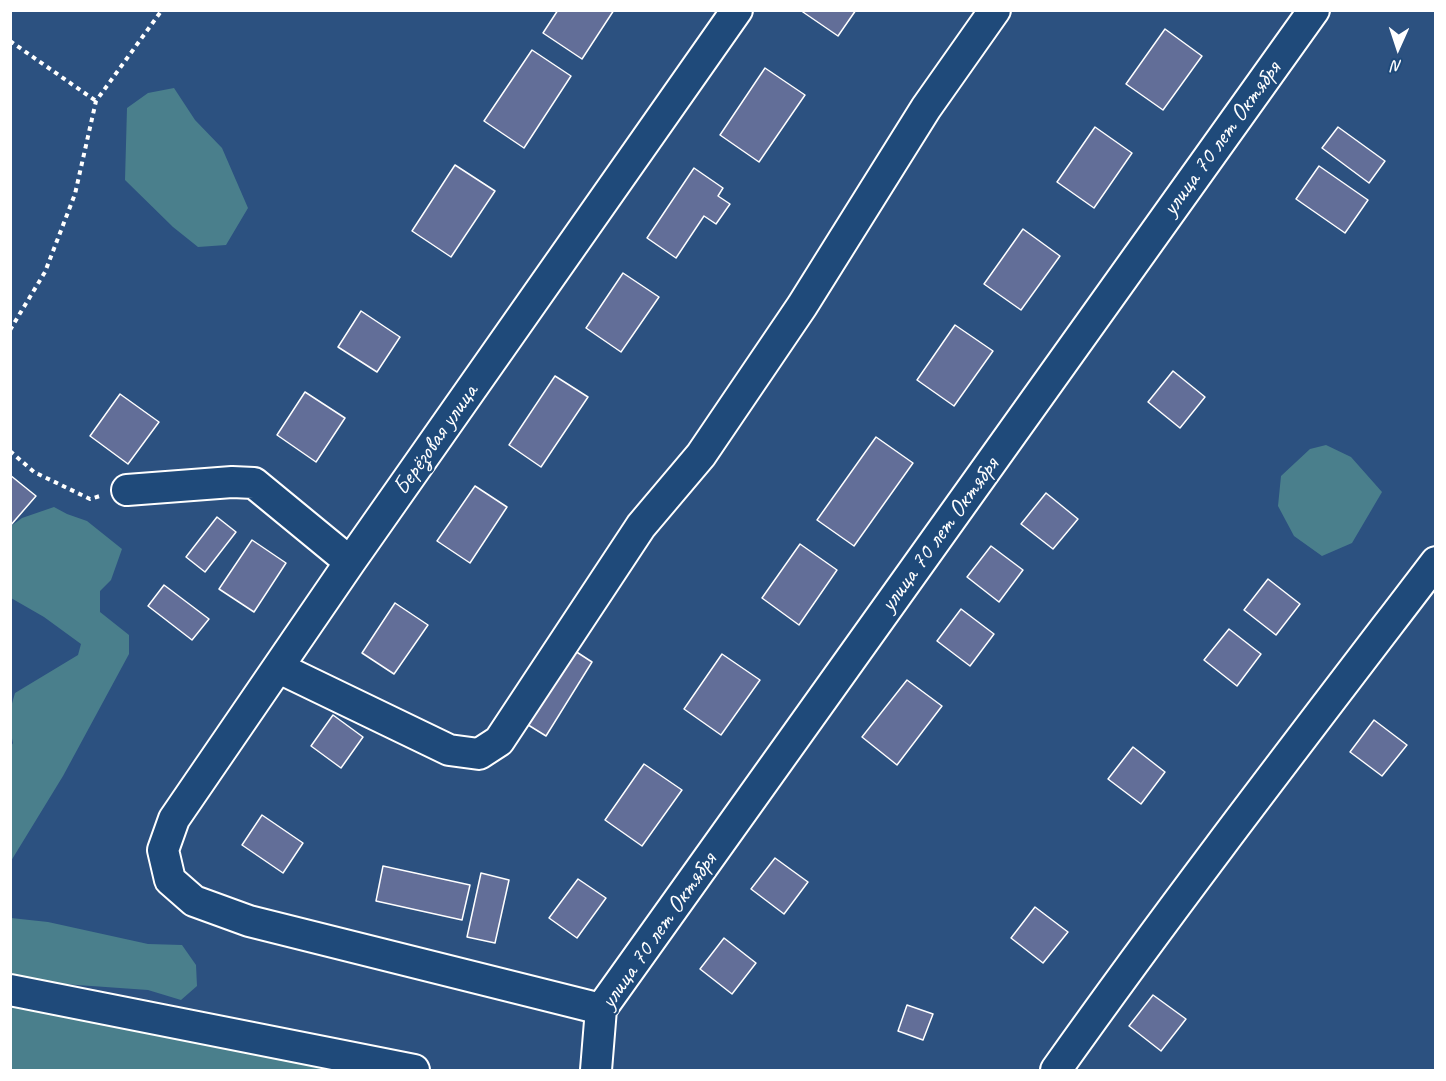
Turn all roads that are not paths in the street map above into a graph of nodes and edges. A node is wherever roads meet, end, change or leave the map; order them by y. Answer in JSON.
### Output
{"nodes":[{"id":1,"x":737,"y":10,"type":"edge"},
{"id":2,"x":995,"y":10,"type":"edge"},
{"id":3,"x":1314,"y":10,"type":"edge"},
{"id":4,"x":127,"y":490,"type":"road end"},
{"id":5,"x":350,"y":562,"type":"junction"},
{"id":6,"x":1436,"y":562,"type":"edge"},
{"id":7,"x":279,"y":668,"type":"junction"},
{"id":8,"x":10,"y":990,"type":"edge"},
{"id":9,"x":601,"y":1009,"type":"junction"},
{"id":10,"x":414,"y":1071,"type":"edge"},
{"id":11,"x":596,"y":1071,"type":"edge"},
{"id":12,"x":1056,"y":1071,"type":"edge"}],
"edges":[{"from":1,"to":5,"type":"street","name":"Берёзовая улица"},
{"from":2,"to":7,"type":"street"},
{"from":3,"to":9,"type":"street","name":"улица 70 лет Октября"},
{"from":4,"to":5,"type":"street"},
{"from":5,"to":7,"type":"street","name":"Берёзовая улица"},
{"from":6,"to":12,"type":"street"},
{"from":7,"to":9,"type":"street","name":"Берёзовая улица"},
{"from":8,"to":10,"type":"street"},
{"from":9,"to":11,"type":"street","name":"улица 70 лет Октября"}]}
